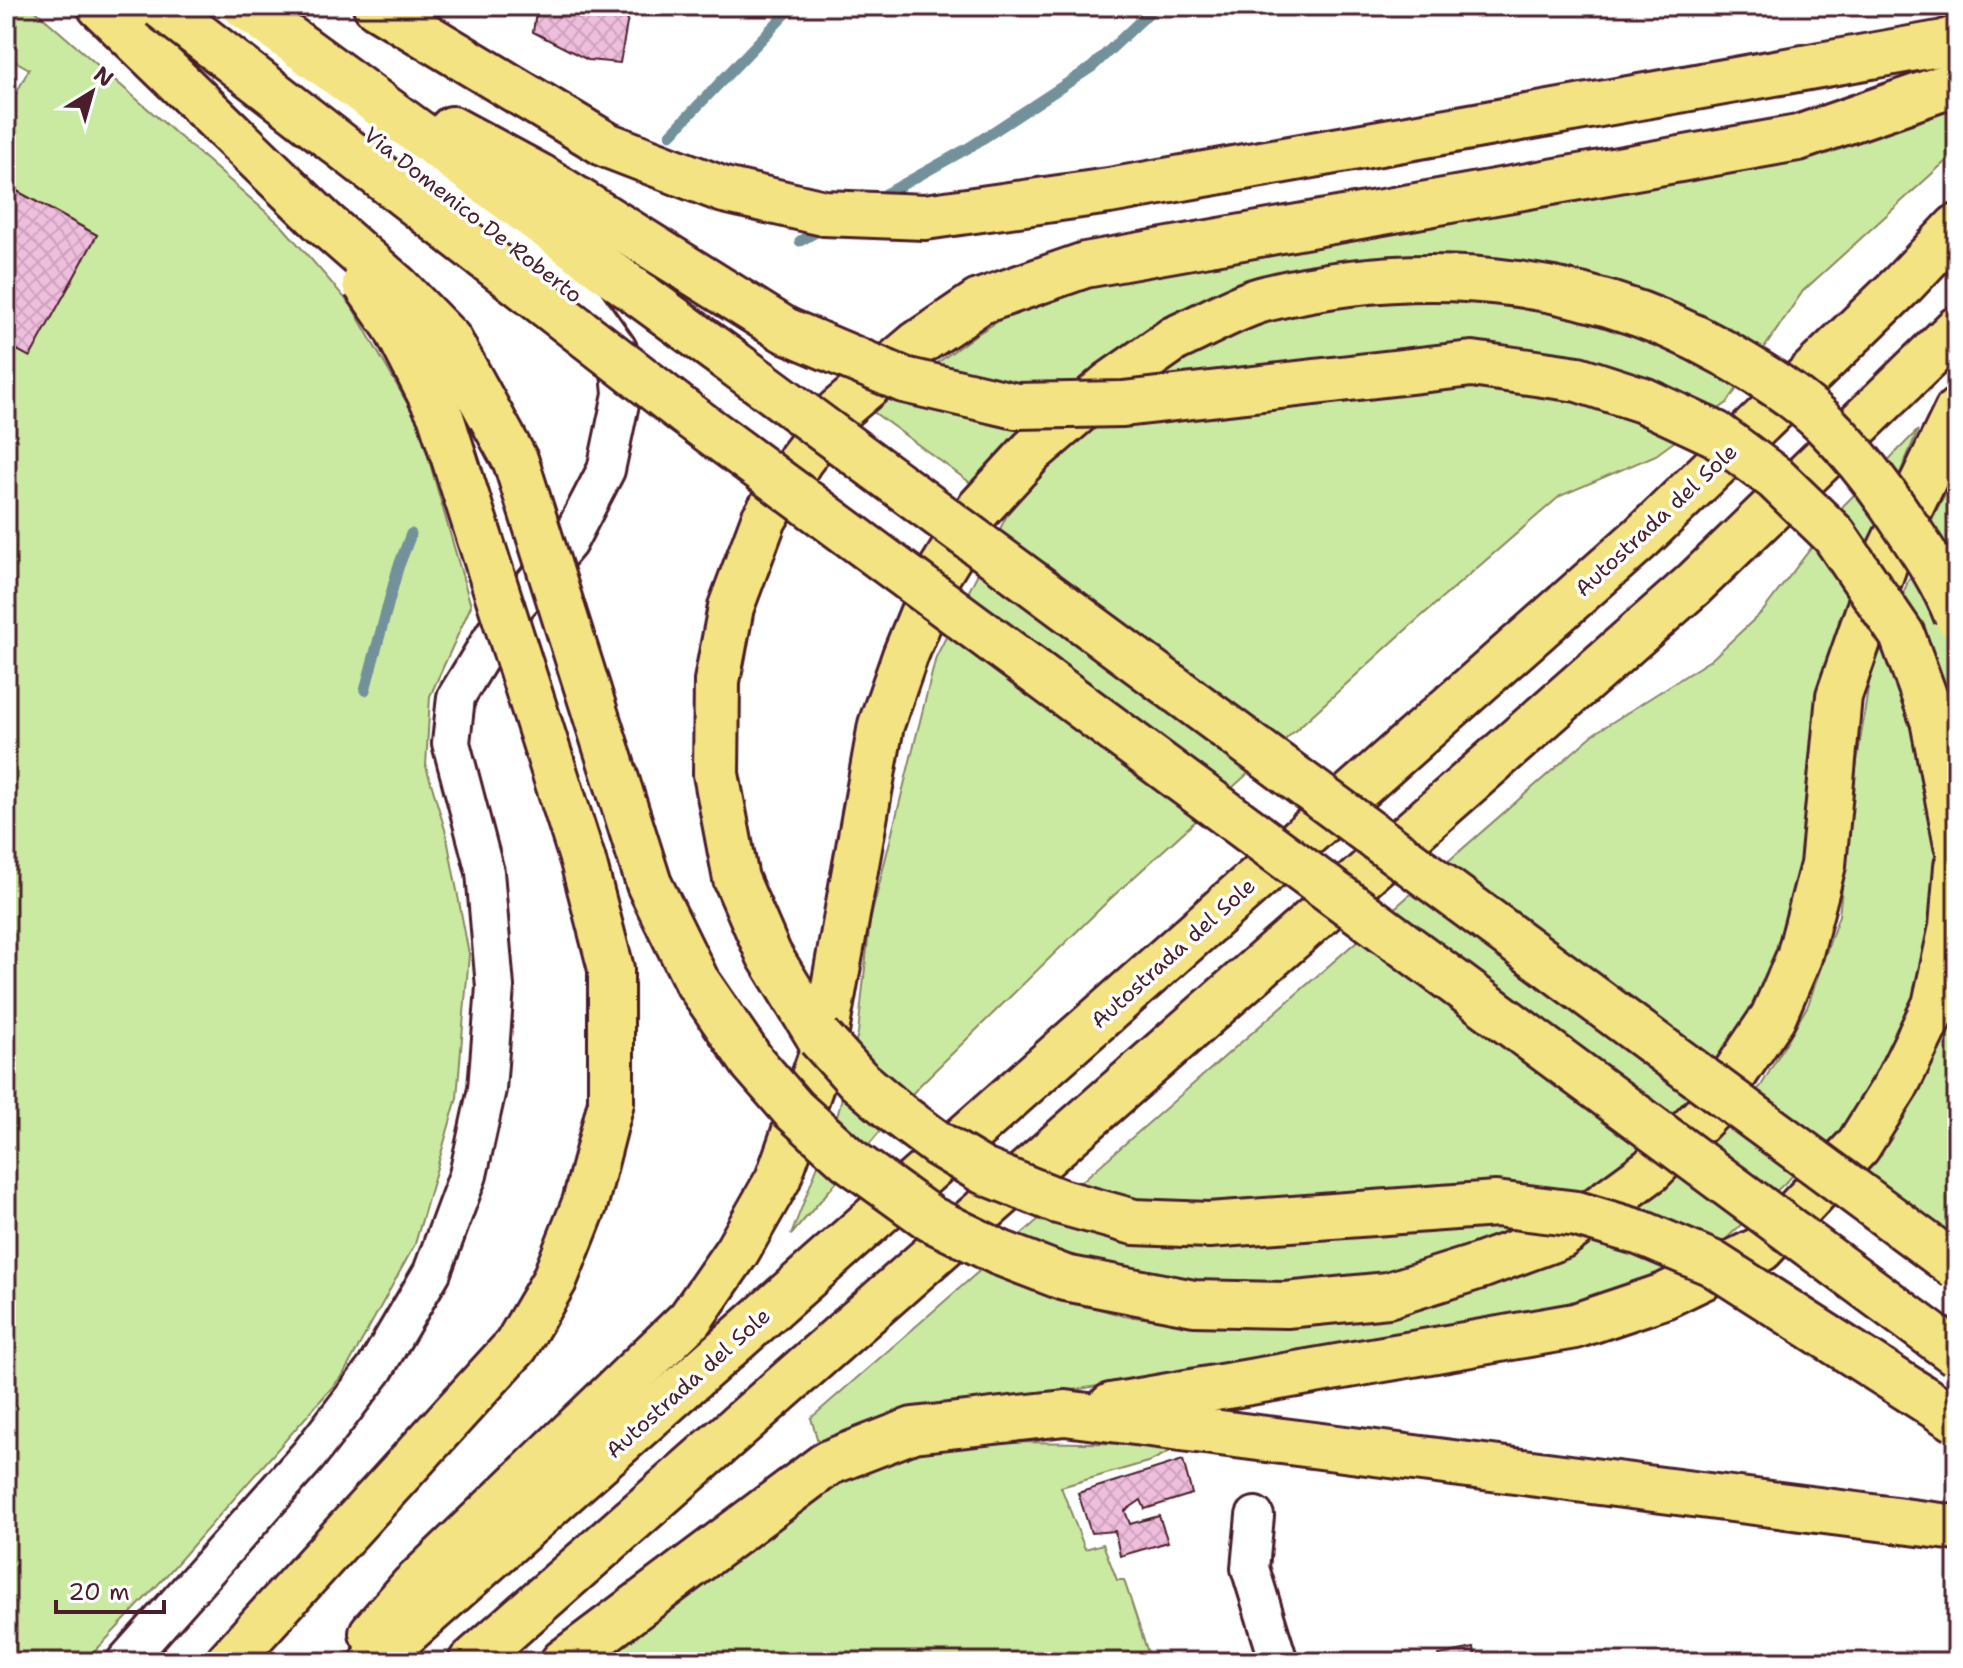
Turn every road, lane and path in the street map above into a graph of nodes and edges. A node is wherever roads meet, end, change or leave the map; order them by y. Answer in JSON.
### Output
{"nodes":[{"id":1,"x":100,"y":6,"type":"edge"},
{"id":2,"x":161,"y":6,"type":"edge"},
{"id":3,"x":206,"y":6,"type":"edge"},
{"id":4,"x":245,"y":6,"type":"edge"},
{"id":5,"x":376,"y":6,"type":"edge"},
{"id":6,"x":1957,"y":38,"type":"edge"},
{"id":7,"x":302,"y":47,"type":"junction"},
{"id":8,"x":1957,"y":83,"type":"edge"},
{"id":9,"x":323,"y":222,"type":"junction"},
{"id":10,"x":1957,"y":227,"type":"edge"},
{"id":11,"x":1957,"y":329,"type":"edge"},
{"id":12,"x":1957,"y":411,"type":"edge"},
{"id":13,"x":1957,"y":616,"type":"edge"},
{"id":14,"x":1957,"y":845,"type":"edge"},
{"id":15,"x":1957,"y":866,"type":"edge"},
{"id":16,"x":1957,"y":1267,"type":"edge"},
{"id":17,"x":1957,"y":1354,"type":"edge"},
{"id":18,"x":1065,"y":1413,"type":"junction"},
{"id":19,"x":1957,"y":1420,"type":"edge"},
{"id":20,"x":1255,"y":1516,"type":"dead end"},
{"id":21,"x":1957,"y":1528,"type":"edge"},
{"id":22,"x":125,"y":1662,"type":"edge"},
{"id":23,"x":228,"y":1662,"type":"edge"},
{"id":24,"x":347,"y":1662,"type":"edge"},
{"id":25,"x":373,"y":1662,"type":"edge"},
{"id":26,"x":471,"y":1662,"type":"edge"},
{"id":27,"x":563,"y":1662,"type":"edge"},
{"id":28,"x":1279,"y":1662,"type":"edge"}],
"edges":[{"from":1,"to":9,"type":"highway"},
{"from":2,"to":17,"type":"highway","bridge":true},
{"from":3,"to":22,"type":"street","name":"Via Domenico De Roberto"},
{"from":4,"to":7,"type":"highway"},
{"from":5,"to":6,"type":"highway"},
{"from":7,"to":14,"type":"highway","bridge":true},
{"from":7,"to":16,"type":"highway","bridge":true},
{"from":8,"to":19,"type":"highway","bridge":true},
{"from":9,"to":12,"type":"highway","bridge":true},
{"from":9,"to":23,"type":"highway","bridge":true},
{"from":10,"to":25,"type":"highway","name":"Autostrada del Sole"},
{"from":11,"to":26,"type":"highway"},
{"from":13,"to":24,"type":"highway","bridge":true},
{"from":15,"to":18,"type":"highway"},
{"from":18,"to":21,"type":"highway"},
{"from":18,"to":27,"type":"highway"},
{"from":20,"to":28,"type":"street"}]}
